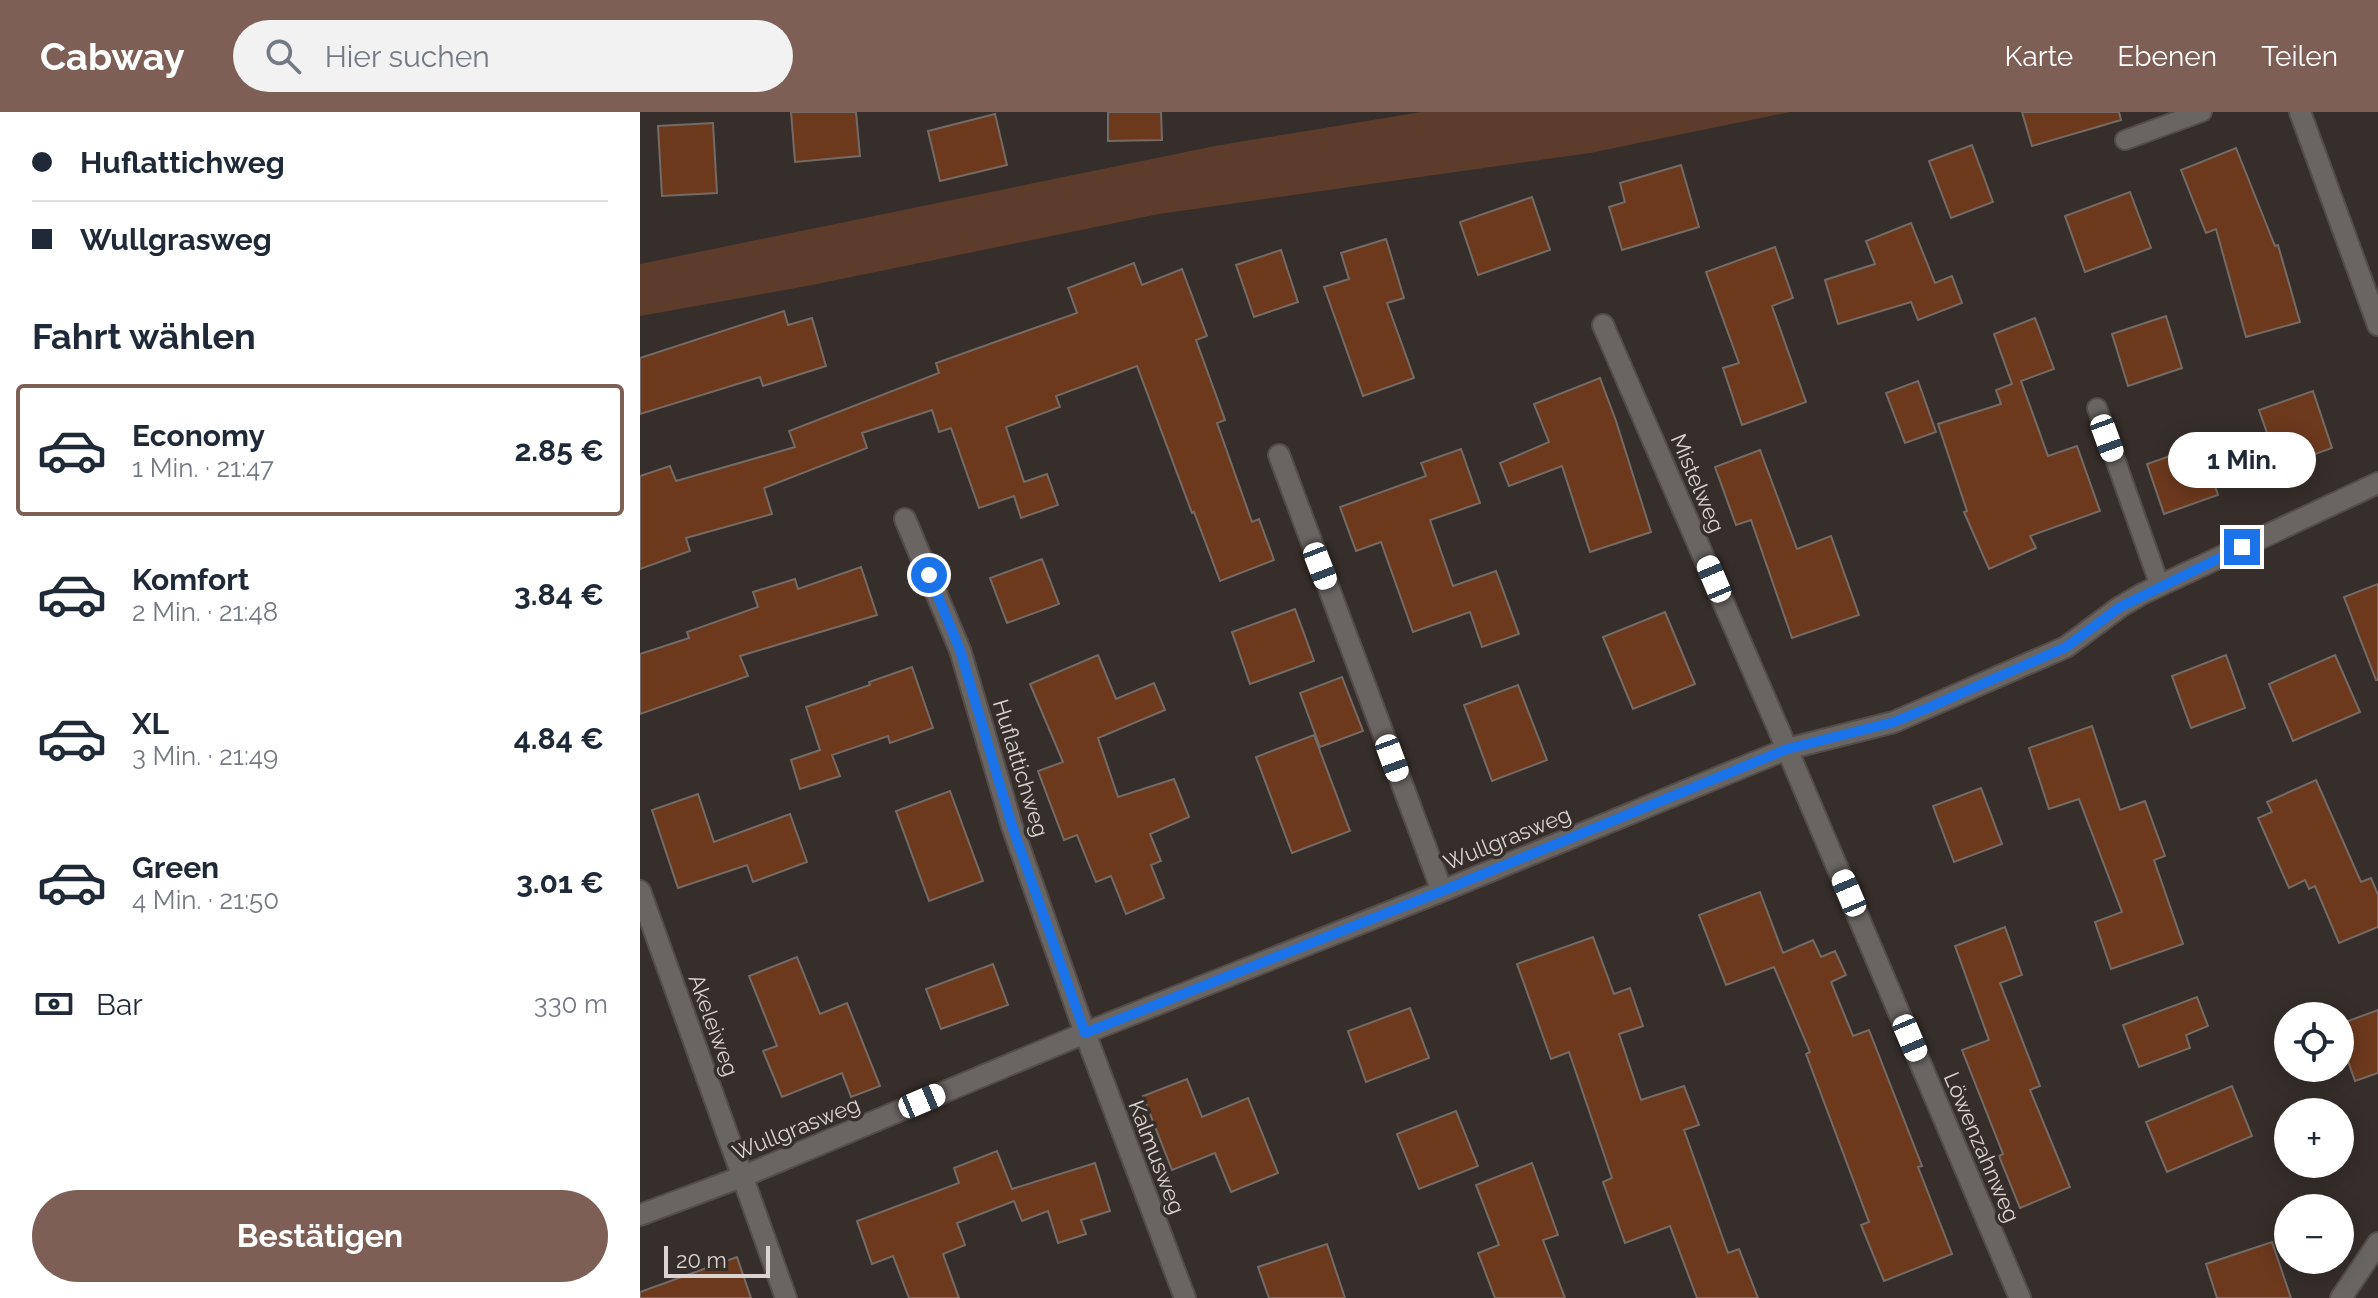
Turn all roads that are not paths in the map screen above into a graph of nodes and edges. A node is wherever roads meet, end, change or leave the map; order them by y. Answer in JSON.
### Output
{"nodes":[{"id":1,"x":2202,"y":112,"type":"edge"},
{"id":2,"x":2300,"y":112,"type":"edge"},
{"id":3,"x":2125,"y":140,"type":"dead end"},
{"id":4,"x":1603,"y":325,"type":"dead end"},
{"id":5,"x":2378,"y":325,"type":"edge"},
{"id":6,"x":2097,"y":408,"type":"dead end"},
{"id":7,"x":1279,"y":455,"type":"dead end"},
{"id":8,"x":2378,"y":483,"type":"edge"},
{"id":9,"x":905,"y":519,"type":"dead end"},
{"id":10,"x":2160,"y":586,"type":"junction"},
{"id":11,"x":1787,"y":749,"type":"junction"},
{"id":12,"x":640,"y":891,"type":"edge"},
{"id":13,"x":1442,"y":891,"type":"junction"},
{"id":14,"x":1085,"y":1033,"type":"junction"},
{"id":15,"x":744,"y":1176,"type":"junction"},
{"id":16,"x":640,"y":1215,"type":"edge"},
{"id":17,"x":2378,"y":1243,"type":"edge"},
{"id":18,"x":786,"y":1298,"type":"edge"},
{"id":19,"x":1185,"y":1298,"type":"edge"},
{"id":20,"x":2020,"y":1298,"type":"edge"},
{"id":21,"x":2341,"y":1298,"type":"edge"}],
"edges":[{"from":1,"to":3,"type":"lane"},
{"from":2,"to":5,"type":"street"},
{"from":4,"to":11,"type":"street","name":"Mistelweg"},
{"from":6,"to":10,"type":"lane"},
{"from":7,"to":13,"type":"street"},
{"from":8,"to":10,"type":"street","name":"Wullgrasweg"},
{"from":9,"to":14,"type":"street","name":"Huflattichweg"},
{"from":10,"to":11,"type":"street","name":"Wullgrasweg"},
{"from":11,"to":13,"type":"street","name":"Wullgrasweg"},
{"from":11,"to":20,"type":"street","name":"Löwenzahnweg"},
{"from":12,"to":15,"type":"street","name":"Akeleiweg"},
{"from":13,"to":14,"type":"street","name":"Wullgrasweg"},
{"from":14,"to":15,"type":"street","name":"Wullgrasweg"},
{"from":14,"to":19,"type":"street","name":"Kalmusweg"},
{"from":15,"to":16,"type":"street","name":"Wullgrasweg"},
{"from":15,"to":18,"type":"street","name":"Akeleiweg"},
{"from":17,"to":21,"type":"street"}]}
